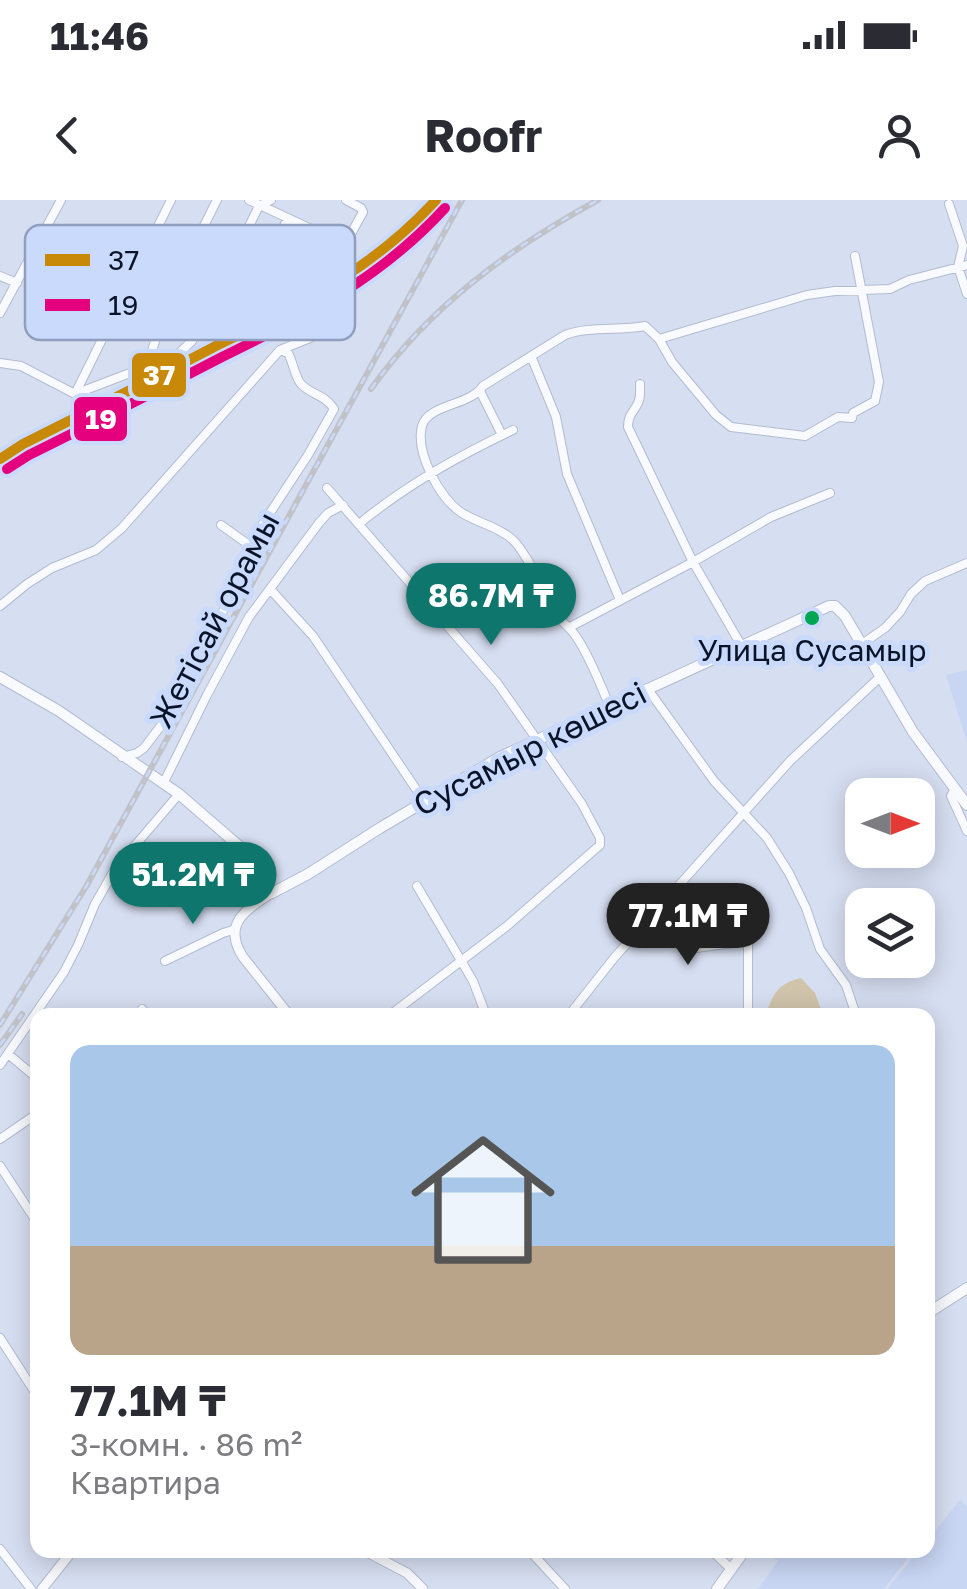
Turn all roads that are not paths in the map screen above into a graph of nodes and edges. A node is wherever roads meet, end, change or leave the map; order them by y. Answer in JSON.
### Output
{"nodes":[{"id":1,"x":61,"y":200,"type":"edge"},
{"id":2,"x":172,"y":200,"type":"edge"},
{"id":3,"x":217,"y":200,"type":"edge"},
{"id":4,"x":249,"y":200,"type":"edge"},
{"id":5,"x":270,"y":200,"type":"edge"},
{"id":6,"x":346,"y":200,"type":"edge"},
{"id":7,"x":949,"y":204,"type":"dead end"},
{"id":8,"x":259,"y":206,"type":"junction"},
{"id":9,"x":288,"y":218,"type":"junction"},
{"id":10,"x":47,"y":225,"type":"edge"},
{"id":11,"x":160,"y":225,"type":"edge"},
{"id":12,"x":204,"y":225,"type":"edge"},
{"id":13,"x":250,"y":225,"type":"edge"},
{"id":14,"x":284,"y":225,"type":"edge"},
{"id":15,"x":303,"y":225,"type":"edge"},
{"id":16,"x":355,"y":227,"type":"edge"},
{"id":17,"x":855,"y":256,"type":"dead end"},
{"id":18,"x":25,"y":266,"type":"edge"},
{"id":19,"x":962,"y":266,"type":"edge"},
{"id":20,"x":0,"y":276,"type":"edge"},
{"id":21,"x":16,"y":283,"type":"junction"},
{"id":22,"x":862,"y":290,"type":"junction"},
{"id":23,"x":967,"y":294,"type":"edge"},
{"id":24,"x":0,"y":313,"type":"edge"},
{"id":25,"x":660,"y":339,"type":"junction"},
{"id":26,"x":102,"y":340,"type":"edge"},
{"id":27,"x":156,"y":340,"type":"edge"},
{"id":28,"x":192,"y":340,"type":"edge"},
{"id":29,"x":305,"y":340,"type":"edge"},
{"id":30,"x":280,"y":350,"type":"junction"},
{"id":31,"x":531,"y":356,"type":"junction"},
{"id":32,"x":0,"y":363,"type":"edge"},
{"id":33,"x":146,"y":369,"type":"junction"},
{"id":34,"x":640,"y":384,"type":"dead end"},
{"id":35,"x":480,"y":391,"type":"junction"},
{"id":36,"x":75,"y":394,"type":"junction"},
{"id":37,"x":513,"y":430,"type":"dead end"},
{"id":38,"x":502,"y":435,"type":"junction"},
{"id":39,"x":430,"y":473,"type":"junction"},
{"id":40,"x":326,"y":488,"type":"dead end"},
{"id":41,"x":830,"y":493,"type":"dead end"},
{"id":42,"x":342,"y":505,"type":"junction"},
{"id":43,"x":358,"y":524,"type":"junction"},
{"id":44,"x":221,"y":525,"type":"dead end"},
{"id":45,"x":249,"y":545,"type":"junction"},
{"id":46,"x":693,"y":562,"type":"junction"},
{"id":47,"x":967,"y":563,"type":"edge"},
{"id":48,"x":270,"y":589,"type":"junction"},
{"id":49,"x":620,"y":600,"type":"junction"},
{"id":50,"x":0,"y":606,"type":"edge"},
{"id":51,"x":570,"y":627,"type":"junction"},
{"id":52,"x":862,"y":644,"type":"junction"},
{"id":53,"x":741,"y":645,"type":"junction"},
{"id":54,"x":880,"y":677,"type":"junction"},
{"id":55,"x":0,"y":678,"type":"edge"},
{"id":56,"x":647,"y":688,"type":"junction"},
{"id":57,"x":610,"y":707,"type":"junction"},
{"id":58,"x":538,"y":740,"type":"junction"},
{"id":59,"x":122,"y":756,"type":"junction"},
{"id":60,"x":163,"y":784,"type":"junction"},
{"id":61,"x":955,"y":789,"type":"junction"},
{"id":62,"x":179,"y":794,"type":"junction"},
{"id":63,"x":424,"y":801,"type":"junction"},
{"id":64,"x":967,"y":805,"type":"edge"},
{"id":65,"x":745,"y":812,"type":"junction"},
{"id":66,"x":967,"y":831,"type":"edge"},
{"id":67,"x":416,"y":886,"type":"dead end"},
{"id":68,"x":272,"y":893,"type":"junction"},
{"id":69,"x":652,"y":916,"type":"junction"},
{"id":70,"x":234,"y":930,"type":"junction"},
{"id":71,"x":166,"y":961,"type":"dead end"},
{"id":72,"x":462,"y":961,"type":"junction"},
{"id":73,"x":403,"y":1005,"type":"junction"},
{"id":74,"x":39,"y":1008,"type":"edge"},
{"id":75,"x":284,"y":1008,"type":"edge"},
{"id":76,"x":399,"y":1008,"type":"edge"},
{"id":77,"x":405,"y":1008,"type":"edge"},
{"id":78,"x":483,"y":1008,"type":"edge"},
{"id":79,"x":574,"y":1008,"type":"edge"},
{"id":80,"x":748,"y":1008,"type":"edge"},
{"id":81,"x":854,"y":1008,"type":"edge"},
{"id":82,"x":30,"y":1022,"type":"edge"},
{"id":83,"x":8,"y":1054,"type":"junction"},
{"id":84,"x":0,"y":1065,"type":"edge"},
{"id":85,"x":30,"y":1072,"type":"edge"},
{"id":86,"x":30,"y":1118,"type":"edge"},
{"id":87,"x":0,"y":1139,"type":"edge"},
{"id":88,"x":0,"y":1166,"type":"edge"},
{"id":89,"x":30,"y":1212,"type":"edge"},
{"id":90,"x":967,"y":1288,"type":"edge"},
{"id":91,"x":935,"y":1304,"type":"edge"},
{"id":92,"x":0,"y":1338,"type":"edge"},
{"id":93,"x":30,"y":1376,"type":"edge"},
{"id":94,"x":25,"y":1378,"type":"junction"},
{"id":95,"x":30,"y":1385,"type":"edge"},
{"id":96,"x":0,"y":1549,"type":"edge"},
{"id":97,"x":67,"y":1558,"type":"edge"},
{"id":98,"x":381,"y":1558,"type":"edge"},
{"id":99,"x":536,"y":1558,"type":"edge"},
{"id":100,"x":720,"y":1558,"type":"edge"},
{"id":101,"x":740,"y":1558,"type":"edge"},
{"id":102,"x":732,"y":1569,"type":"junction"},
{"id":103,"x":30,"y":1589,"type":"edge"},
{"id":104,"x":42,"y":1589,"type":"edge"},
{"id":105,"x":423,"y":1589,"type":"edge"},
{"id":106,"x":565,"y":1589,"type":"edge"},
{"id":107,"x":717,"y":1589,"type":"edge"}],
"edges":[{"from":1,"to":10,"type":"street"},
{"from":2,"to":11,"type":"street"},
{"from":3,"to":12,"type":"street"},
{"from":4,"to":8,"type":"street"},
{"from":5,"to":8,"type":"street"},
{"from":6,"to":16,"type":"street"},
{"from":7,"to":19,"type":"street"},
{"from":8,"to":9,"type":"street"},
{"from":8,"to":13,"type":"street"},
{"from":9,"to":14,"type":"street"},
{"from":9,"to":15,"type":"street"},
{"from":17,"to":22,"type":"street"},
{"from":18,"to":21,"type":"street"},
{"from":19,"to":22,"type":"street"},
{"from":19,"to":23,"type":"street"},
{"from":20,"to":21,"type":"street"},
{"from":21,"to":24,"type":"street"},
{"from":22,"to":25,"type":"street"},
{"from":22,"to":25,"type":"street"},
{"from":25,"to":31,"type":"street"},
{"from":26,"to":36,"type":"street"},
{"from":27,"to":33,"type":"street"},
{"from":28,"to":33,"type":"street"},
{"from":29,"to":30,"type":"street"},
{"from":30,"to":45,"type":"street","name":"Жетісай орамы"},
{"from":30,"to":50,"type":"street"},
{"from":31,"to":35,"type":"street"},
{"from":31,"to":49,"type":"street"},
{"from":32,"to":36,"type":"street"},
{"from":33,"to":36,"type":"street"},
{"from":34,"to":46,"type":"street"},
{"from":35,"to":38,"type":"street"},
{"from":35,"to":39,"type":"street"},
{"from":37,"to":38,"type":"street"},
{"from":38,"to":39,"type":"street"},
{"from":39,"to":43,"type":"street"},
{"from":39,"to":51,"type":"street"},
{"from":40,"to":42,"type":"street"},
{"from":41,"to":46,"type":"street"},
{"from":42,"to":43,"type":"street"},
{"from":42,"to":48,"type":"street"},
{"from":43,"to":58,"type":"street"},
{"from":44,"to":45,"type":"street"},
{"from":45,"to":59,"type":"street","name":"Жетісай орамы"},
{"from":46,"to":49,"type":"street"},
{"from":46,"to":53,"type":"street"},
{"from":47,"to":52,"type":"street"},
{"from":48,"to":60,"type":"street"},
{"from":48,"to":63,"type":"street"},
{"from":49,"to":51,"type":"street"},
{"from":51,"to":57,"type":"street"},
{"from":52,"to":53,"type":"main road","name":"Сусамыр көшесі"},
{"from":52,"to":54,"type":"main road"},
{"from":53,"to":56,"type":"main road","name":"Сусамыр көшесі"},
{"from":54,"to":61,"type":"main road"},
{"from":54,"to":65,"type":"street"},
{"from":55,"to":59,"type":"main road"},
{"from":56,"to":57,"type":"main road","name":"Сусамыр көшесі"},
{"from":56,"to":65,"type":"street"},
{"from":57,"to":58,"type":"main road","name":"Сусамыр көшесі"},
{"from":58,"to":63,"type":"main road","name":"Сусамыр көшесі"},
{"from":58,"to":72,"type":"street"},
{"from":59,"to":60,"type":"main road"},
{"from":60,"to":62,"type":"main road"},
{"from":61,"to":64,"type":"main road"},
{"from":61,"to":66,"type":"street"},
{"from":62,"to":68,"type":"main road"},
{"from":62,"to":74,"type":"street"},
{"from":63,"to":68,"type":"main road","name":"Сусамыр көшесі"},
{"from":65,"to":69,"type":"street"},
{"from":65,"to":81,"type":"street"},
{"from":67,"to":72,"type":"street"},
{"from":68,"to":70,"type":"street","name":"Сусамыр көшесі"},
{"from":69,"to":79,"type":"street"},
{"from":69,"to":80,"type":"street"},
{"from":70,"to":71,"type":"street"},
{"from":70,"to":75,"type":"street"},
{"from":72,"to":73,"type":"street"},
{"from":72,"to":78,"type":"street"},
{"from":73,"to":76,"type":"street"},
{"from":73,"to":77,"type":"street"},
{"from":82,"to":83,"type":"street"},
{"from":83,"to":84,"type":"street"},
{"from":83,"to":85,"type":"street"},
{"from":86,"to":87,"type":"street"},
{"from":88,"to":89,"type":"street"},
{"from":90,"to":91,"type":"main road"},
{"from":92,"to":94,"type":"street"},
{"from":93,"to":94,"type":"street"},
{"from":94,"to":95,"type":"street"},
{"from":96,"to":103,"type":"street"},
{"from":97,"to":104,"type":"street"},
{"from":98,"to":105,"type":"street"},
{"from":99,"to":106,"type":"street"},
{"from":100,"to":102,"type":"street"},
{"from":101,"to":102,"type":"main road"},
{"from":102,"to":107,"type":"main road"}]}
